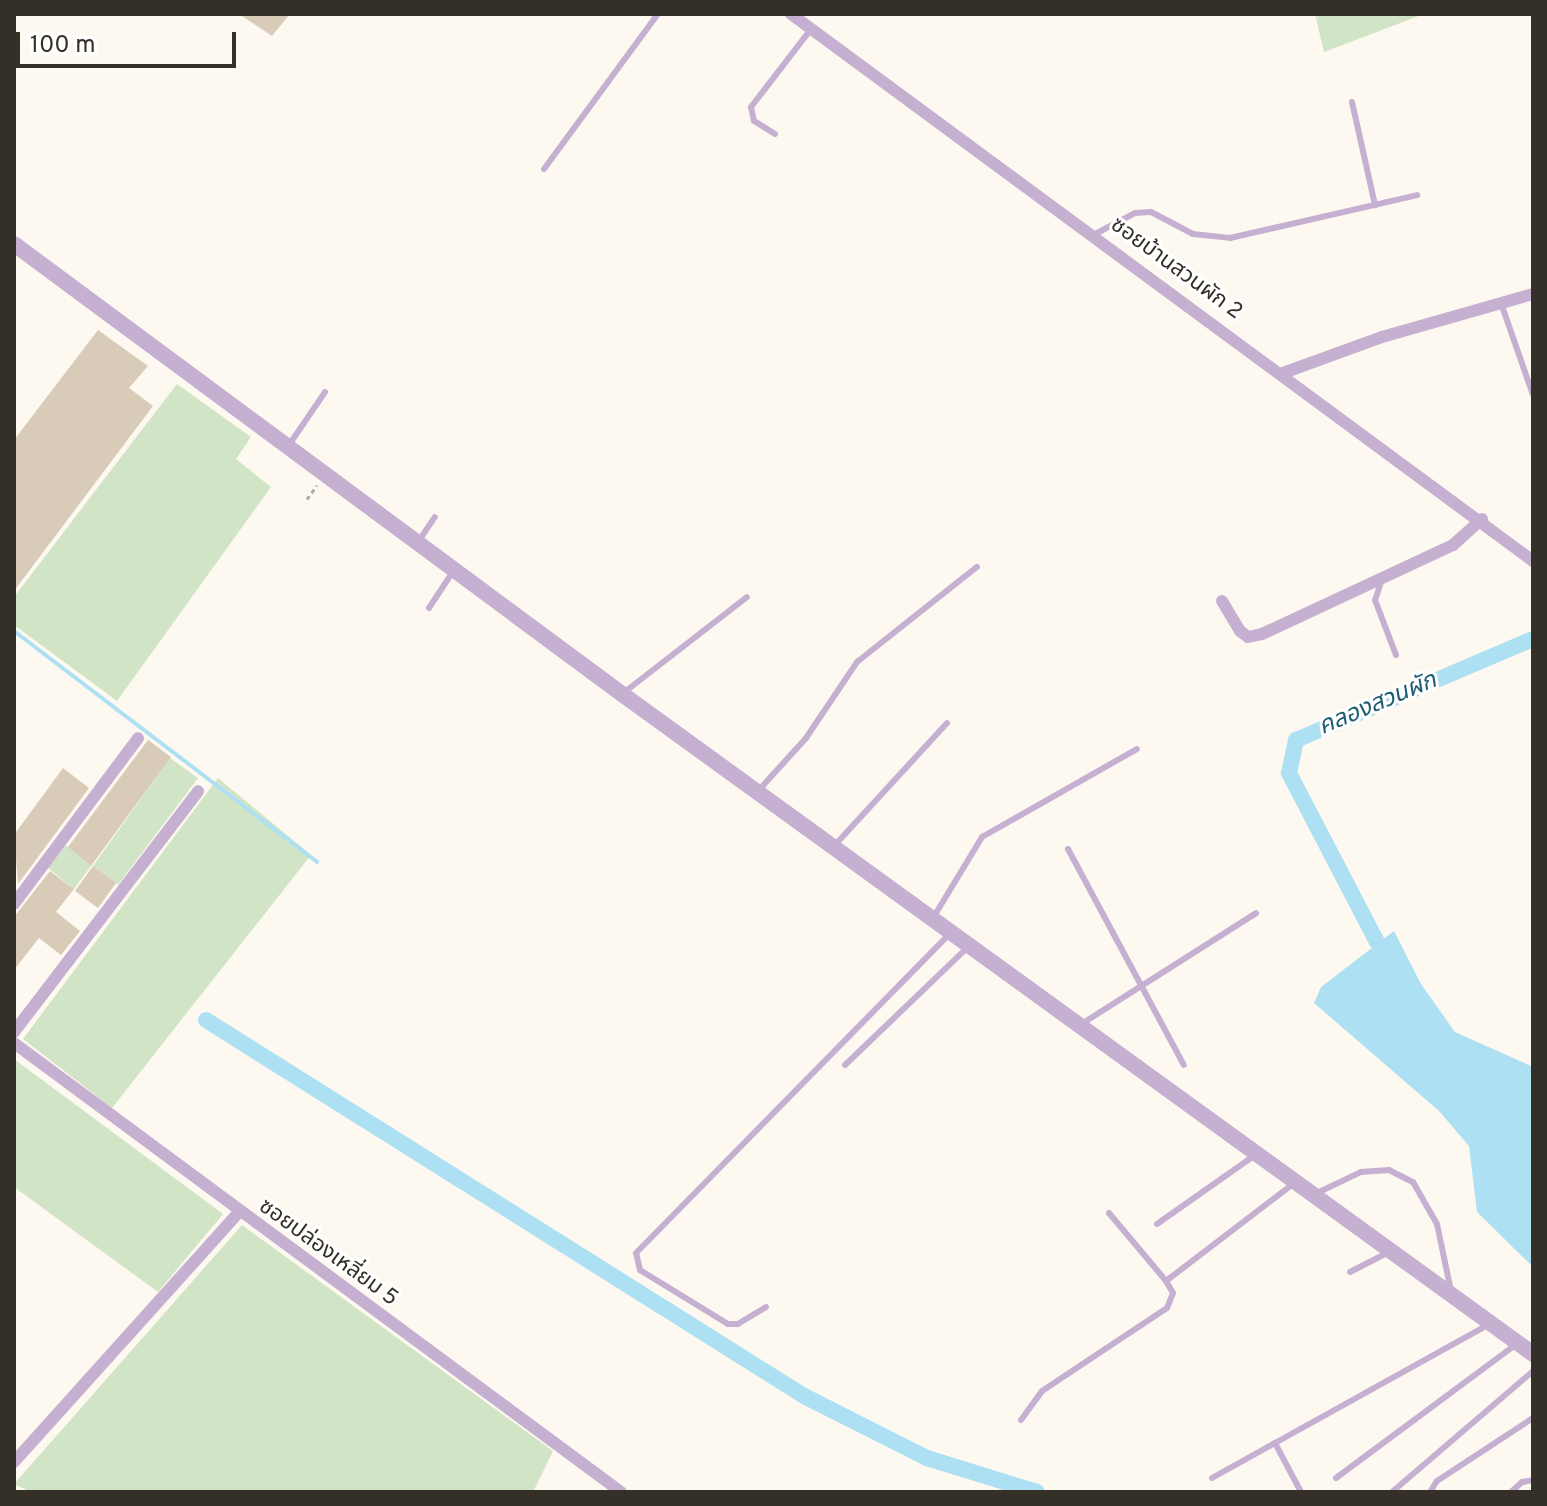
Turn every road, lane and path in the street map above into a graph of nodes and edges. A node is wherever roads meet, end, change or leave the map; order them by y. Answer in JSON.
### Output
{"nodes":[{"id":1,"x":658,"y":14,"type":"edge"},
{"id":2,"x":791,"y":14,"type":"edge"},
{"id":3,"x":811,"y":29,"type":"junction"},
{"id":4,"x":1352,"y":102,"type":"dead end"},
{"id":5,"x":775,"y":134,"type":"dead end"},
{"id":6,"x":544,"y":169,"type":"dead end"},
{"id":7,"x":1417,"y":195,"type":"dead end"},
{"id":8,"x":1375,"y":205,"type":"junction"},
{"id":9,"x":1095,"y":234,"type":"junction"},
{"id":10,"x":14,"y":244,"type":"edge"},
{"id":11,"x":1533,"y":294,"type":"edge"},
{"id":12,"x":1501,"y":303,"type":"junction"},
{"id":13,"x":1283,"y":373,"type":"junction"},
{"id":14,"x":325,"y":392,"type":"dead end"},
{"id":15,"x":1533,"y":395,"type":"edge"},
{"id":16,"x":289,"y":445,"type":"junction"},
{"id":17,"x":435,"y":517,"type":"dead end"},
{"id":18,"x":1482,"y":519,"type":"junction"},
{"id":19,"x":418,"y":542,"type":"junction"},
{"id":20,"x":1533,"y":561,"type":"edge"},
{"id":21,"x":977,"y":567,"type":"dead end"},
{"id":22,"x":454,"y":570,"type":"junction"},
{"id":23,"x":1386,"y":576,"type":"junction"},
{"id":24,"x":747,"y":597,"type":"dead end"},
{"id":25,"x":1222,"y":601,"type":"dead end"},
{"id":26,"x":429,"y":608,"type":"dead end"},
{"id":27,"x":1396,"y":655,"type":"dead end"},
{"id":28,"x":622,"y":694,"type":"junction"},
{"id":29,"x":947,"y":723,"type":"dead end"},
{"id":30,"x":138,"y":738,"type":"dead end"},
{"id":31,"x":1137,"y":749,"type":"dead end"},
{"id":32,"x":198,"y":791,"type":"dead end"},
{"id":33,"x":758,"y":791,"type":"junction"},
{"id":34,"x":834,"y":846,"type":"junction"},
{"id":35,"x":1068,"y":849,"type":"dead end"},
{"id":36,"x":14,"y":904,"type":"edge"},
{"id":37,"x":1256,"y":913,"type":"dead end"},
{"id":38,"x":933,"y":918,"type":"junction"},
{"id":39,"x":951,"y":932,"type":"junction"},
{"id":40,"x":969,"y":946,"type":"junction"},
{"id":41,"x":1141,"y":986,"type":"junction"},
{"id":42,"x":1080,"y":1025,"type":"junction"},
{"id":43,"x":14,"y":1032,"type":"edge"},
{"id":44,"x":14,"y":1043,"type":"edge"},
{"id":45,"x":845,"y":1065,"type":"dead end"},
{"id":46,"x":1184,"y":1065,"type":"dead end"},
{"id":47,"x":1255,"y":1155,"type":"junction"},
{"id":48,"x":1293,"y":1184,"type":"junction"},
{"id":49,"x":1310,"y":1196,"type":"junction"},
{"id":50,"x":238,"y":1213,"type":"junction"},
{"id":51,"x":1109,"y":1213,"type":"dead end"},
{"id":52,"x":1157,"y":1224,"type":"dead end"},
{"id":53,"x":1389,"y":1252,"type":"junction"},
{"id":54,"x":1350,"y":1272,"type":"dead end"},
{"id":55,"x":1166,"y":1281,"type":"junction"},
{"id":56,"x":1451,"y":1295,"type":"junction"},
{"id":57,"x":766,"y":1307,"type":"dead end"},
{"id":58,"x":1492,"y":1323,"type":"junction"},
{"id":59,"x":1518,"y":1343,"type":"junction"},
{"id":60,"x":1533,"y":1354,"type":"edge"},
{"id":61,"x":1533,"y":1371,"type":"edge"},
{"id":62,"x":1533,"y":1418,"type":"edge"},
{"id":63,"x":1021,"y":1420,"type":"dead end"},
{"id":64,"x":1275,"y":1443,"type":"junction"},
{"id":65,"x":14,"y":1462,"type":"edge"},
{"id":66,"x":1212,"y":1478,"type":"dead end"},
{"id":67,"x":1336,"y":1478,"type":"dead end"},
{"id":68,"x":1533,"y":1480,"type":"edge"},
{"id":69,"x":621,"y":1492,"type":"edge"},
{"id":70,"x":1301,"y":1492,"type":"edge"},
{"id":71,"x":1392,"y":1492,"type":"edge"},
{"id":72,"x":1430,"y":1492,"type":"edge"},
{"id":73,"x":1511,"y":1492,"type":"edge"}],
"edges":[{"from":1,"to":6,"type":"lane"},
{"from":2,"to":3,"type":"street","name":"ซอยบ้านสวนผัก 2"},
{"from":3,"to":5,"type":"lane"},
{"from":3,"to":9,"type":"street","name":"ซอยบ้านสวนผัก 2"},
{"from":4,"to":8,"type":"lane"},
{"from":7,"to":8,"type":"lane"},
{"from":8,"to":9,"type":"lane"},
{"from":9,"to":13,"type":"street","name":"ซอยบ้านสวนผัก 2"},
{"from":10,"to":16,"type":"street"},
{"from":11,"to":12,"type":"street"},
{"from":12,"to":13,"type":"street"},
{"from":12,"to":15,"type":"lane"},
{"from":13,"to":18,"type":"street","name":"ซอยบ้านสวนผัก 2"},
{"from":14,"to":16,"type":"lane"},
{"from":16,"to":19,"type":"street"},
{"from":17,"to":19,"type":"lane"},
{"from":18,"to":20,"type":"street","name":"ซอยบ้านสวนผัก 2"},
{"from":18,"to":23,"type":"street"},
{"from":19,"to":22,"type":"street"},
{"from":21,"to":33,"type":"lane"},
{"from":22,"to":26,"type":"lane"},
{"from":22,"to":28,"type":"street"},
{"from":23,"to":25,"type":"street"},
{"from":23,"to":27,"type":"lane"},
{"from":24,"to":28,"type":"lane"},
{"from":28,"to":33,"type":"street"},
{"from":29,"to":34,"type":"lane"},
{"from":30,"to":36,"type":"street"},
{"from":31,"to":38,"type":"lane"},
{"from":32,"to":43,"type":"street"},
{"from":33,"to":34,"type":"street"},
{"from":34,"to":38,"type":"street"},
{"from":35,"to":41,"type":"lane"},
{"from":37,"to":41,"type":"lane"},
{"from":38,"to":39,"type":"street"},
{"from":39,"to":40,"type":"street"},
{"from":39,"to":57,"type":"lane"},
{"from":40,"to":42,"type":"street"},
{"from":40,"to":45,"type":"lane"},
{"from":41,"to":42,"type":"lane"},
{"from":41,"to":46,"type":"lane"},
{"from":42,"to":47,"type":"street"},
{"from":44,"to":50,"type":"street","name":"ซอยปล่องเหลี่ยม 5"},
{"from":47,"to":48,"type":"street"},
{"from":47,"to":52,"type":"lane"},
{"from":48,"to":49,"type":"street"},
{"from":48,"to":55,"type":"lane"},
{"from":49,"to":53,"type":"street"},
{"from":49,"to":56,"type":"lane"},
{"from":50,"to":65,"type":"street"},
{"from":50,"to":69,"type":"street","name":"ซอยปล่องเหลี่ยม 5"},
{"from":51,"to":55,"type":"lane"},
{"from":53,"to":54,"type":"lane"},
{"from":53,"to":56,"type":"street"},
{"from":55,"to":63,"type":"lane"},
{"from":56,"to":58,"type":"street"},
{"from":58,"to":59,"type":"street"},
{"from":58,"to":64,"type":"lane"},
{"from":59,"to":60,"type":"street"},
{"from":59,"to":67,"type":"lane"},
{"from":61,"to":71,"type":"lane"},
{"from":62,"to":72,"type":"lane"},
{"from":64,"to":66,"type":"lane"},
{"from":64,"to":70,"type":"lane"},
{"from":68,"to":73,"type":"lane"}]}
